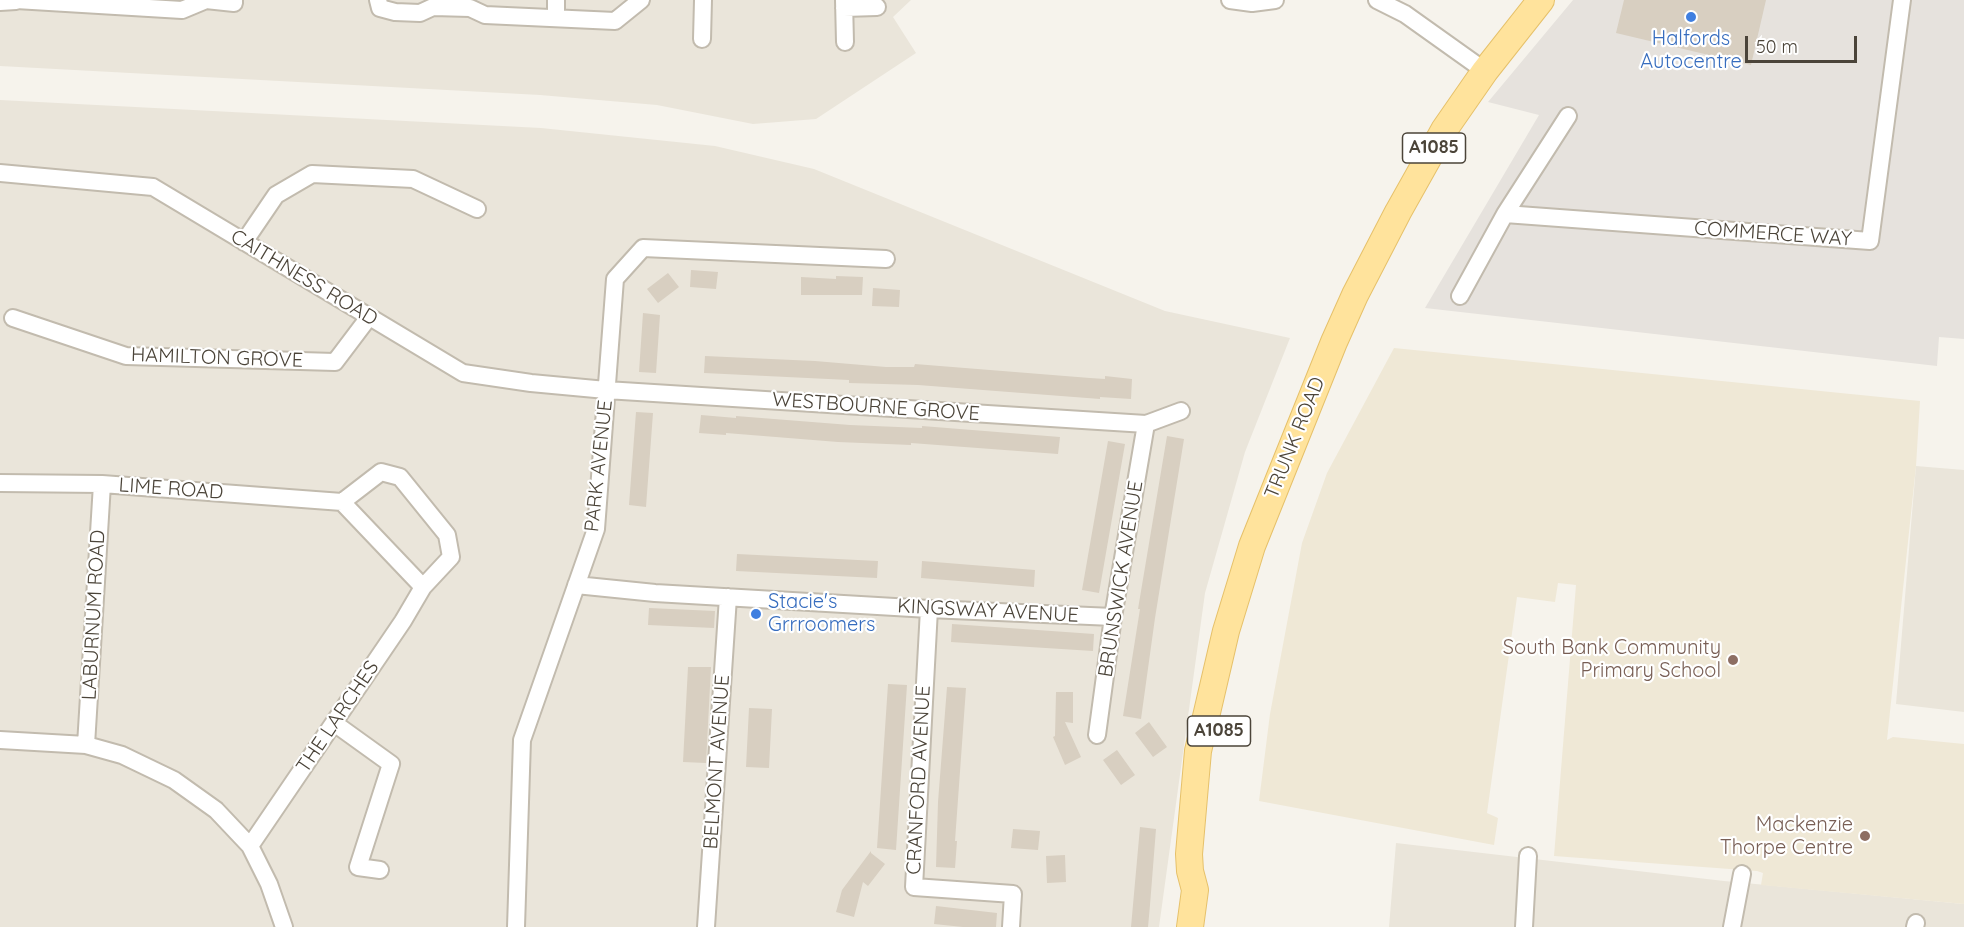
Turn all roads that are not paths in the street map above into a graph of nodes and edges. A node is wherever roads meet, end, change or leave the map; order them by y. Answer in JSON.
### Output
{"nodes":[{"id":1,"x":16,"y":0,"type":"edge"},
{"id":2,"x":234,"y":0,"type":"edge"},
{"id":3,"x":378,"y":0,"type":"edge"},
{"id":4,"x":556,"y":0,"type":"edge"},
{"id":5,"x":641,"y":0,"type":"edge"},
{"id":6,"x":703,"y":0,"type":"edge"},
{"id":7,"x":1230,"y":0,"type":"edge"},
{"id":8,"x":1275,"y":0,"type":"edge"},
{"id":9,"x":1377,"y":0,"type":"edge"},
{"id":10,"x":1541,"y":0,"type":"edge"},
{"id":11,"x":1902,"y":0,"type":"edge"},
{"id":12,"x":0,"y":2,"type":"edge"},
{"id":13,"x":844,"y":4,"type":"edge"},
{"id":14,"x":877,"y":7,"type":"dead end"},
{"id":15,"x":556,"y":18,"type":"junction"},
{"id":16,"x":702,"y":39,"type":"dead end"},
{"id":17,"x":845,"y":42,"type":"dead end"},
{"id":18,"x":1485,"y":71,"type":"junction"},
{"id":19,"x":1568,"y":116,"type":"dead end"},
{"id":20,"x":0,"y":173,"type":"edge"},
{"id":21,"x":477,"y":209,"type":"dead end"},
{"id":22,"x":1505,"y":214,"type":"junction"},
{"id":23,"x":244,"y":242,"type":"junction"},
{"id":24,"x":886,"y":259,"type":"dead end"},
{"id":25,"x":1460,"y":296,"type":"dead end"},
{"id":26,"x":369,"y":317,"type":"junction"},
{"id":27,"x":13,"y":318,"type":"dead end"},
{"id":28,"x":606,"y":390,"type":"junction"},
{"id":29,"x":1181,"y":411,"type":"dead end"},
{"id":30,"x":1146,"y":424,"type":"junction"},
{"id":31,"x":0,"y":483,"type":"edge"},
{"id":32,"x":102,"y":484,"type":"junction"},
{"id":33,"x":342,"y":502,"type":"junction"},
{"id":34,"x":576,"y":585,"type":"junction"},
{"id":35,"x":423,"y":587,"type":"junction"},
{"id":36,"x":1239,"y":587,"type":"junction"},
{"id":37,"x":728,"y":597,"type":"junction"},
{"id":38,"x":929,"y":609,"type":"junction"},
{"id":39,"x":1113,"y":617,"type":"junction"},
{"id":40,"x":334,"y":723,"type":"junction"},
{"id":41,"x":1097,"y":735,"type":"dead end"},
{"id":42,"x":0,"y":740,"type":"edge"},
{"id":43,"x":86,"y":745,"type":"junction"},
{"id":44,"x":250,"y":846,"type":"junction"},
{"id":45,"x":1528,"y":856,"type":"dead end"},
{"id":46,"x":380,"y":870,"type":"dead end"},
{"id":47,"x":1742,"y":874,"type":"dead end"},
{"id":48,"x":284,"y":927,"type":"edge"},
{"id":49,"x":516,"y":927,"type":"edge"},
{"id":50,"x":706,"y":927,"type":"edge"},
{"id":51,"x":1011,"y":927,"type":"edge"},
{"id":52,"x":1190,"y":927,"type":"edge"},
{"id":53,"x":1204,"y":927,"type":"edge"},
{"id":54,"x":1524,"y":927,"type":"edge"},
{"id":55,"x":1732,"y":927,"type":"edge"}],
"edges":[{"from":1,"to":2,"type":"street"},
{"from":1,"to":12,"type":"street"},
{"from":3,"to":15,"type":"street"},
{"from":4,"to":15,"type":"street"},
{"from":5,"to":15,"type":"street"},
{"from":6,"to":16,"type":"street"},
{"from":7,"to":8,"type":"street"},
{"from":9,"to":18,"type":"street"},
{"from":10,"to":18,"type":"main road","name":"TRUNK ROAD","number":"A1085"},
{"from":11,"to":22,"type":"street","name":"COMMERCE WAY"},
{"from":13,"to":14,"type":"street"},
{"from":13,"to":17,"type":"street"},
{"from":18,"to":36,"type":"main road","name":"TRUNK ROAD","number":"A1085"},
{"from":19,"to":22,"type":"street"},
{"from":20,"to":23,"type":"street","name":"CAITHNESS ROAD"},
{"from":21,"to":23,"type":"street"},
{"from":22,"to":25,"type":"street"},
{"from":23,"to":26,"type":"street","name":"CAITHNESS ROAD"},
{"from":24,"to":28,"type":"street","name":"PARK AVENUE"},
{"from":26,"to":27,"type":"street","name":"HAMILTON GROVE"},
{"from":26,"to":28,"type":"street","name":"CAITHNESS ROAD"},
{"from":28,"to":30,"type":"street","name":"WESTBOURNE GROVE"},
{"from":28,"to":34,"type":"street","name":"PARK AVENUE"},
{"from":29,"to":30,"type":"street"},
{"from":30,"to":39,"type":"street","name":"BRUNSWICK AVENUE"},
{"from":31,"to":32,"type":"street","name":"LIME ROAD"},
{"from":32,"to":33,"type":"street","name":"LIME ROAD"},
{"from":32,"to":43,"type":"street","name":"LABURNUM ROAD"},
{"from":33,"to":35,"type":"street"},
{"from":33,"to":35,"type":"street","name":"THE LARCHES"},
{"from":34,"to":37,"type":"street","name":"KINGSWAY AVENUE"},
{"from":34,"to":49,"type":"street","name":"PARK AVENUE"},
{"from":35,"to":40,"type":"street","name":"THE LARCHES"},
{"from":36,"to":52,"type":"main road","name":"TRUNK ROAD","number":"A1085"},
{"from":36,"to":53,"type":"main road","number":"A1085"},
{"from":37,"to":38,"type":"street","name":"KINGSWAY AVENUE"},
{"from":37,"to":50,"type":"street","name":"BELMONT AVENUE"},
{"from":38,"to":39,"type":"street","name":"KINGSWAY AVENUE"},
{"from":38,"to":51,"type":"street","name":"CRANFORD AVENUE"},
{"from":39,"to":41,"type":"street","name":"BRUNSWICK AVENUE"},
{"from":40,"to":44,"type":"street","name":"THE LARCHES"},
{"from":40,"to":46,"type":"street"},
{"from":42,"to":43,"type":"street"},
{"from":43,"to":44,"type":"street"},
{"from":44,"to":48,"type":"street"},
{"from":45,"to":54,"type":"street"},
{"from":47,"to":55,"type":"street"}]}
